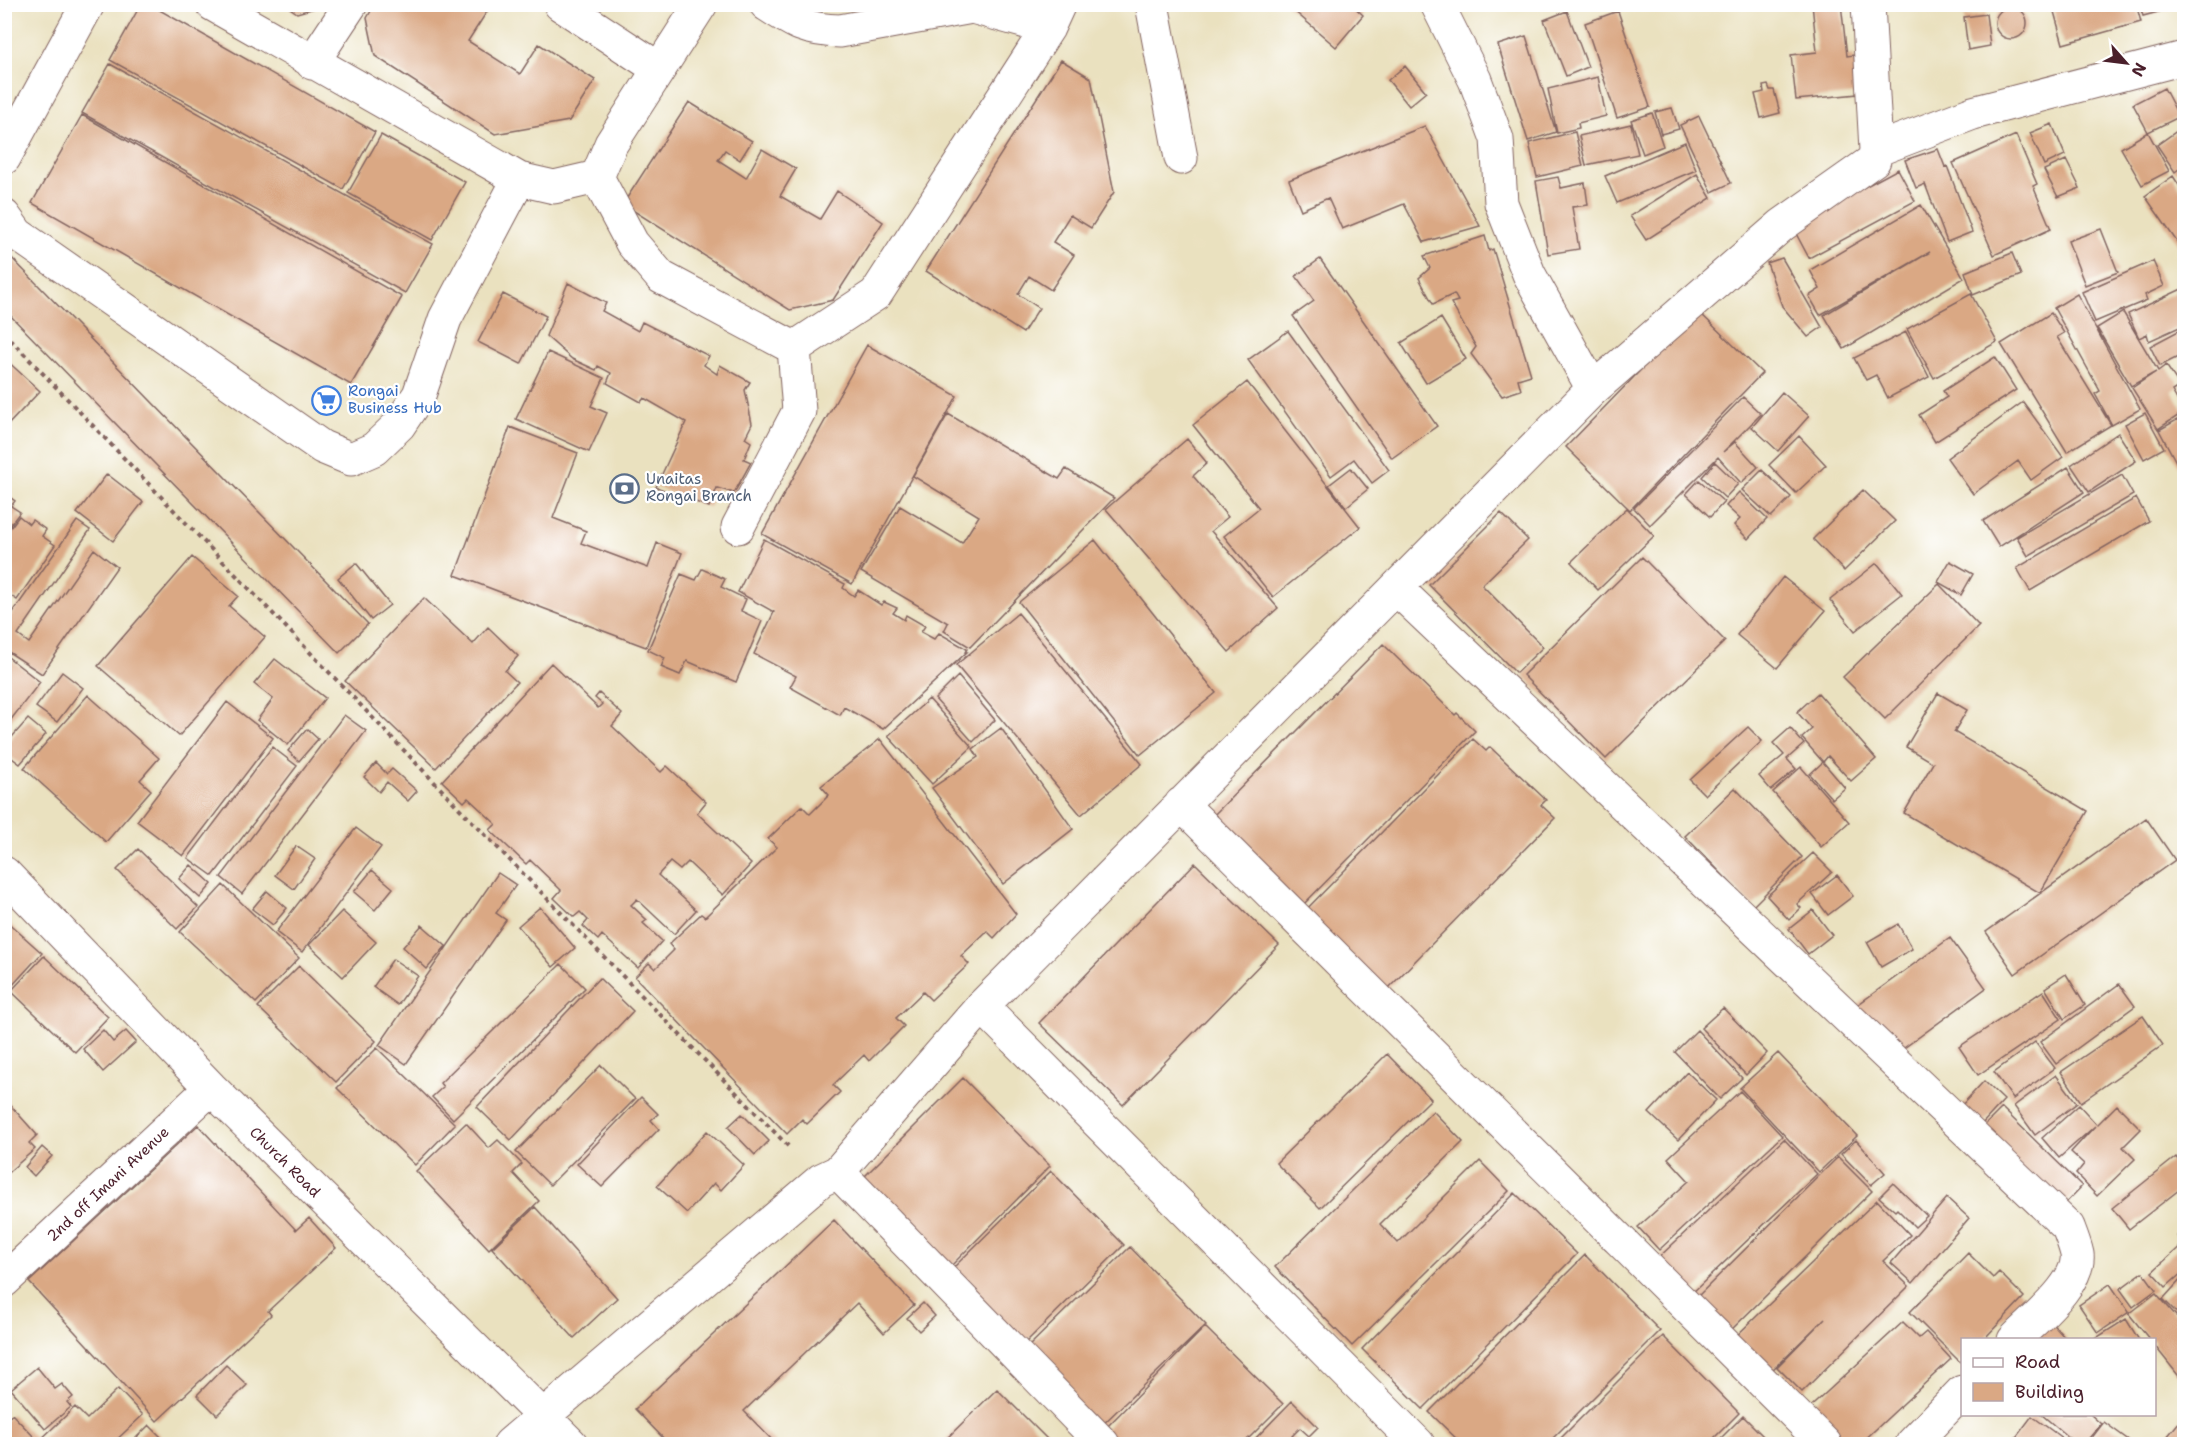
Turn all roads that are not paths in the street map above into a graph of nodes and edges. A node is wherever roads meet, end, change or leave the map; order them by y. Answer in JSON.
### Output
{"nodes":[{"id":1,"x":88,"y":4,"type":"edge"},
{"id":2,"x":212,"y":4,"type":"edge"},
{"id":3,"x":351,"y":4,"type":"edge"},
{"id":4,"x":560,"y":4,"type":"edge"},
{"id":5,"x":701,"y":4,"type":"edge"},
{"id":6,"x":766,"y":4,"type":"edge"},
{"id":7,"x":1152,"y":4,"type":"edge"},
{"id":8,"x":1437,"y":4,"type":"edge"},
{"id":9,"x":1868,"y":4,"type":"edge"},
{"id":10,"x":971,"y":6,"type":"edge"},
{"id":11,"x":1053,"y":16,"type":"edge"},
{"id":12,"x":2184,"y":58,"type":"edge"},
{"id":13,"x":312,"y":63,"type":"junction"},
{"id":14,"x":659,"y":69,"type":"junction"},
{"id":15,"x":1876,"y":150,"type":"junction"},
{"id":16,"x":4,"y":158,"type":"edge"},
{"id":17,"x":1181,"y":158,"type":"dead end"},
{"id":18,"x":597,"y":177,"type":"junction"},
{"id":19,"x":519,"y":179,"type":"junction"},
{"id":20,"x":4,"y":216,"type":"edge"},
{"id":21,"x":794,"y":348,"type":"junction"},
{"id":22,"x":1593,"y":389,"type":"junction"},
{"id":23,"x":738,"y":527,"type":"dead end"},
{"id":24,"x":1396,"y":588,"type":"junction"},
{"id":25,"x":1181,"y":804,"type":"junction"},
{"id":26,"x":4,"y":873,"type":"edge"},
{"id":27,"x":982,"y":1006,"type":"junction"},
{"id":28,"x":210,"y":1088,"type":"junction"},
{"id":29,"x":830,"y":1176,"type":"junction"},
{"id":30,"x":4,"y":1281,"type":"edge"},
{"id":31,"x":2016,"y":1338,"type":"edge"},
{"id":32,"x":1961,"y":1393,"type":"edge"},
{"id":33,"x":543,"y":1416,"type":"junction"},
{"id":34,"x":510,"y":1444,"type":"edge"},
{"id":35,"x":571,"y":1444,"type":"edge"},
{"id":36,"x":1103,"y":1444,"type":"edge"},
{"id":37,"x":1418,"y":1444,"type":"edge"},
{"id":38,"x":1825,"y":1444,"type":"edge"},
{"id":39,"x":1912,"y":1444,"type":"edge"}],
"edges":[{"from":1,"to":16,"type":"street"},
{"from":2,"to":13,"type":"street"},
{"from":3,"to":13,"type":"street"},
{"from":4,"to":14,"type":"street"},
{"from":5,"to":14,"type":"street"},
{"from":6,"to":10,"type":"street"},
{"from":7,"to":17,"type":"street"},
{"from":8,"to":22,"type":"street"},
{"from":9,"to":15,"type":"street"},
{"from":10,"to":11,"type":"street"},
{"from":11,"to":21,"type":"street"},
{"from":12,"to":15,"type":"street"},
{"from":13,"to":19,"type":"street"},
{"from":14,"to":18,"type":"street"},
{"from":15,"to":22,"type":"street"},
{"from":18,"to":19,"type":"street"},
{"from":18,"to":21,"type":"street"},
{"from":19,"to":20,"type":"street"},
{"from":21,"to":23,"type":"street"},
{"from":22,"to":24,"type":"street"},
{"from":24,"to":25,"type":"street"},
{"from":24,"to":31,"type":"street"},
{"from":25,"to":27,"type":"street"},
{"from":25,"to":38,"type":"street"},
{"from":26,"to":28,"type":"street","name":"Church Road"},
{"from":27,"to":29,"type":"street"},
{"from":27,"to":37,"type":"street"},
{"from":28,"to":30,"type":"street","name":"2nd off Imani Avenue"},
{"from":28,"to":33,"type":"street","name":"Church Road"},
{"from":29,"to":33,"type":"street"},
{"from":29,"to":36,"type":"street"},
{"from":32,"to":39,"type":"street"},
{"from":33,"to":34,"type":"street"},
{"from":33,"to":35,"type":"street","name":"Church Road"}]}
